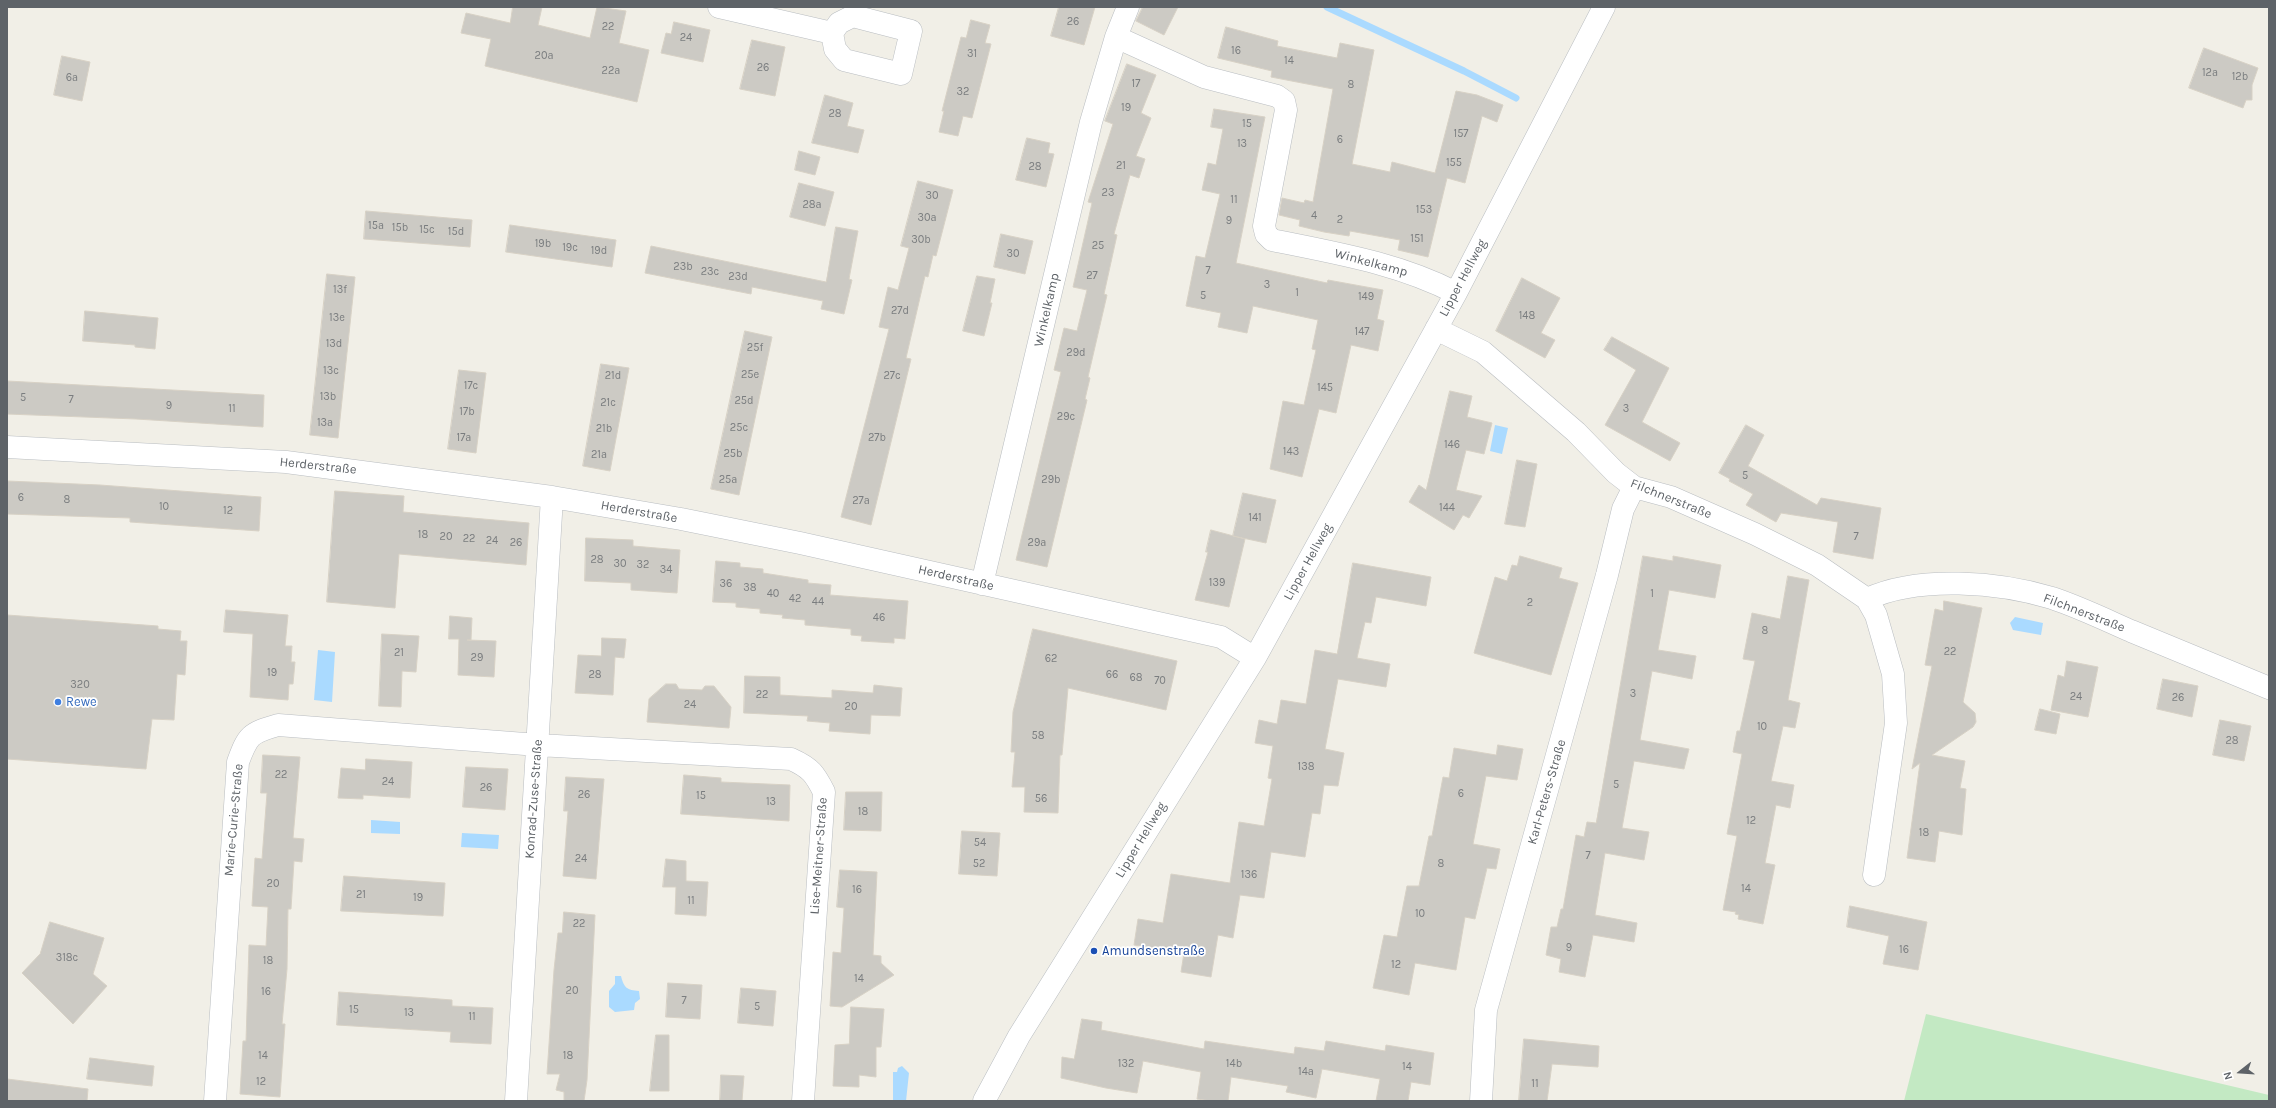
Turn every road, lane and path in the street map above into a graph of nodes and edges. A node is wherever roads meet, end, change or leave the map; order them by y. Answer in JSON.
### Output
{"nodes":[{"id":1,"x":719,"y":7,"type":"edge"},
{"id":2,"x":1128,"y":7,"type":"edge"},
{"id":3,"x":1604,"y":7,"type":"edge"},
{"id":4,"x":832,"y":33,"type":"dead end"},
{"id":5,"x":1116,"y":37,"type":"junction"},
{"id":6,"x":1456,"y":293,"type":"junction"},
{"id":7,"x":1436,"y":329,"type":"junction"},
{"id":8,"x":7,"y":448,"type":"edge"},
{"id":9,"x":1634,"y":486,"type":"junction"},
{"id":10,"x":552,"y":497,"type":"junction"},
{"id":11,"x":982,"y":584,"type":"junction"},
{"id":12,"x":1867,"y":599,"type":"junction"},
{"id":13,"x":1254,"y":658,"type":"junction"},
{"id":14,"x":2269,"y":688,"type":"edge"},
{"id":15,"x":538,"y":745,"type":"junction"},
{"id":16,"x":1874,"y":875,"type":"dead end"},
{"id":17,"x":215,"y":1101,"type":"edge"},
{"id":18,"x":516,"y":1101,"type":"edge"},
{"id":19,"x":803,"y":1101,"type":"edge"},
{"id":20,"x":984,"y":1101,"type":"edge"},
{"id":21,"x":1481,"y":1101,"type":"edge"}],
"edges":[{"from":1,"to":4,"type":"street"},
{"from":2,"to":5,"type":"street","name":"Winkelkamp"},
{"from":3,"to":6,"type":"street","name":"Lipper Hellweg"},
{"from":5,"to":6,"type":"street","name":"Winkelkamp"},
{"from":5,"to":11,"type":"street","name":"Winkelkamp"},
{"from":6,"to":7,"type":"street","name":"Lipper Hellweg"},
{"from":7,"to":9,"type":"street","name":"Filchnerstraße"},
{"from":7,"to":13,"type":"street","name":"Lipper Hellweg"},
{"from":8,"to":10,"type":"street","name":"Herderstraße"},
{"from":9,"to":12,"type":"street","name":"Filchnerstraße"},
{"from":9,"to":21,"type":"street","name":"Karl-Peters-Straße"},
{"from":10,"to":11,"type":"street","name":"Herderstraße"},
{"from":10,"to":15,"type":"street","name":"Konrad-Zuse-Straße"},
{"from":11,"to":13,"type":"street","name":"Herderstraße"},
{"from":12,"to":14,"type":"street","name":"Filchnerstraße"},
{"from":12,"to":16,"type":"street","name":"Filchnerstraße"},
{"from":13,"to":20,"type":"street","name":"Lipper Hellweg"},
{"from":15,"to":17,"type":"street","name":"Marie-Curie-Straße"},
{"from":15,"to":18,"type":"street","name":"Konrad-Zuse-Straße"},
{"from":15,"to":19,"type":"street","name":"Lise-Meitner-Straße"}]}
